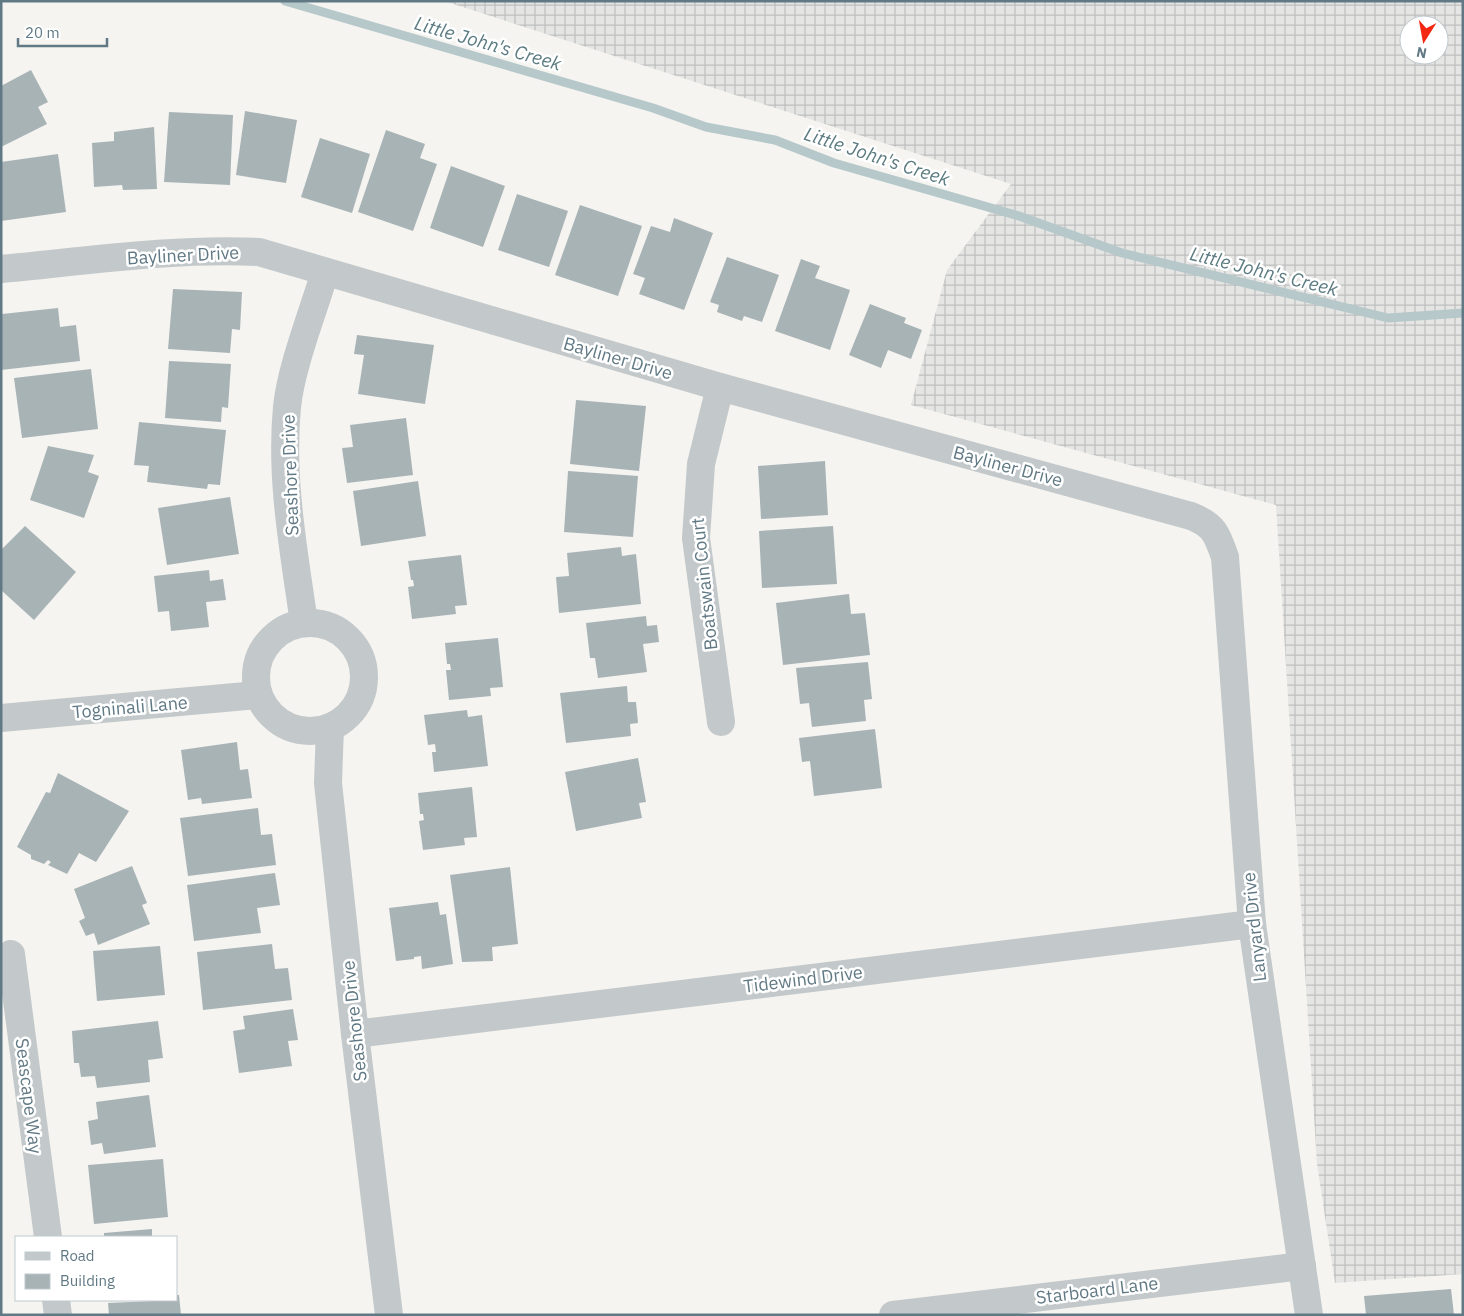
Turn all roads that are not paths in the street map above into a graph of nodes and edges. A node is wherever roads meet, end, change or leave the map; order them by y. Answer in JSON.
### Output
{"nodes":[{"id":1,"x":1,"y":269,"type":"edge"},
{"id":2,"x":325,"y":272,"type":"junction"},
{"id":3,"x":720,"y":387,"type":"junction"},
{"id":4,"x":1219,"y":538,"type":"joint"},
{"id":5,"x":304,"y":623,"type":"junction"},
{"id":6,"x":258,"y":695,"type":"junction"},
{"id":7,"x":1,"y":718,"type":"edge"},
{"id":8,"x":721,"y":722,"type":"dead end"},
{"id":9,"x":330,"y":728,"type":"junction"},
{"id":10,"x":1252,"y":924,"type":"junction"},
{"id":11,"x":11,"y":954,"type":"dead end"},
{"id":12,"x":355,"y":1034,"type":"junction"},
{"id":13,"x":48,"y":1236,"type":"edge"},
{"id":14,"x":1302,"y":1266,"type":"junction"},
{"id":15,"x":56,"y":1301,"type":"edge"},
{"id":16,"x":58,"y":1315,"type":"edge"},
{"id":17,"x":389,"y":1315,"type":"edge"},
{"id":18,"x":893,"y":1315,"type":"edge"},
{"id":19,"x":1309,"y":1315,"type":"edge"}],
"edges":[{"from":1,"to":2,"type":"street","name":"Bayliner Drive"},
{"from":2,"to":3,"type":"street","name":"Bayliner Drive"},
{"from":2,"to":5,"type":"street","name":"Seashore Drive"},
{"from":3,"to":4,"type":"street","name":"Bayliner Drive"},
{"from":3,"to":8,"type":"street","name":"Boatswain Court"},
{"from":4,"to":10,"type":"street","name":"Lanyard Drive"},
{"from":5,"to":6,"type":"street"},
{"from":5,"to":9,"type":"street"},
{"from":6,"to":7,"type":"street","name":"Togninali Lane"},
{"from":6,"to":9,"type":"street"},
{"from":9,"to":12,"type":"street","name":"Seashore Drive"},
{"from":10,"to":12,"type":"street","name":"Tidewind Drive"},
{"from":10,"to":14,"type":"street","name":"Lanyard Drive"},
{"from":11,"to":13,"type":"street","name":"Seascape Way"},
{"from":12,"to":17,"type":"street","name":"Seashore Drive"},
{"from":14,"to":18,"type":"street","name":"Starboard Lane"},
{"from":14,"to":19,"type":"street","name":"Lanyard Drive"},
{"from":15,"to":16,"type":"street"}]}
